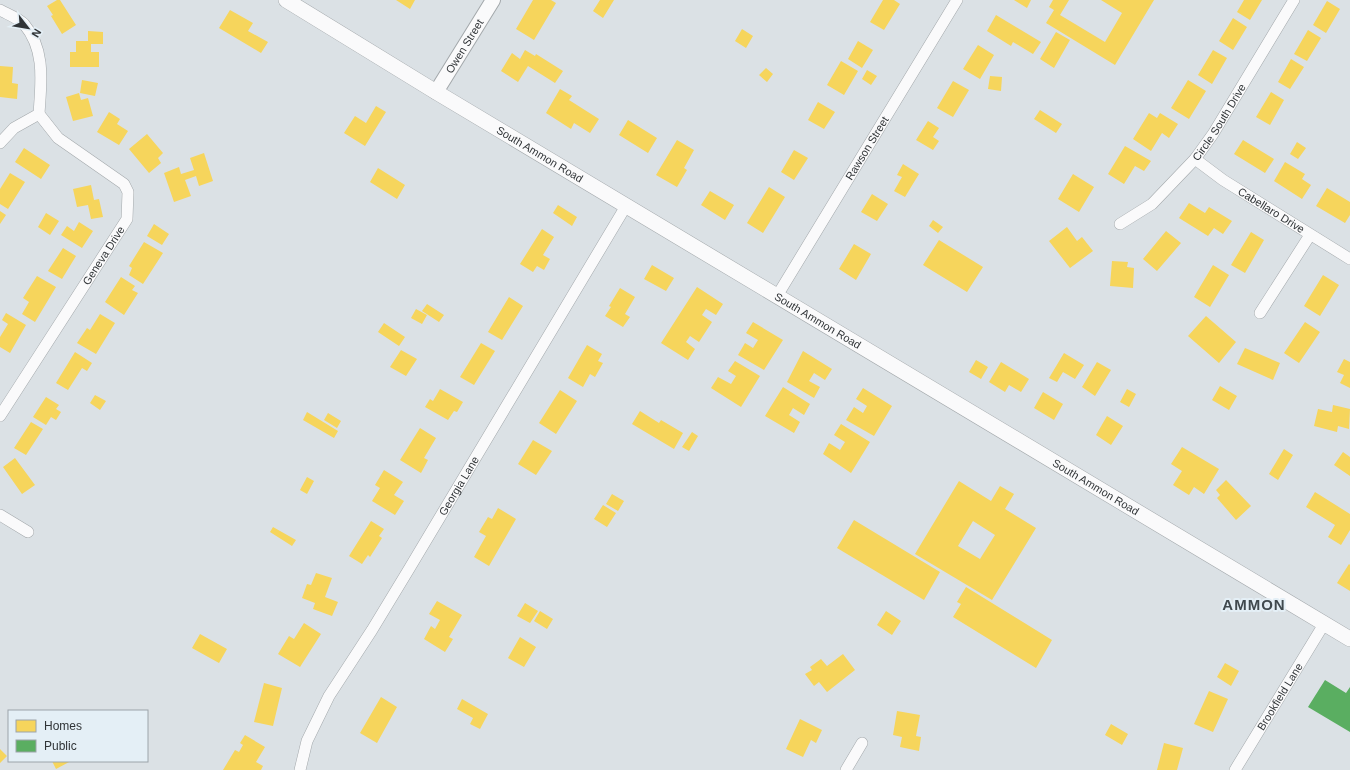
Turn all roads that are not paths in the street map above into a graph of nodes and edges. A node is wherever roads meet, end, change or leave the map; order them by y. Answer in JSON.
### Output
{"nodes":[{"id":1,"x":286,"y":0,"type":"edge"},
{"id":2,"x":493,"y":0,"type":"edge"},
{"id":3,"x":957,"y":0,"type":"edge"},
{"id":4,"x":1294,"y":0,"type":"edge"},
{"id":5,"x":0,"y":10,"type":"edge"},
{"id":6,"x":436,"y":92,"type":"junction"},
{"id":7,"x":39,"y":114,"type":"junction"},
{"id":8,"x":0,"y":143,"type":"edge"},
{"id":9,"x":1195,"y":159,"type":"junction"},
{"id":10,"x":626,"y":206,"type":"junction"},
{"id":11,"x":1120,"y":224,"type":"dead end"},
{"id":12,"x":1310,"y":235,"type":"junction"},
{"id":13,"x":1350,"y":258,"type":"edge"},
{"id":14,"x":777,"y":296,"type":"junction"},
{"id":15,"x":1260,"y":313,"type":"dead end"},
{"id":16,"x":0,"y":416,"type":"edge"},
{"id":17,"x":0,"y":515,"type":"edge"},
{"id":18,"x":28,"y":532,"type":"dead end"},
{"id":19,"x":1324,"y":624,"type":"junction"},
{"id":20,"x":1350,"y":639,"type":"edge"},
{"id":21,"x":862,"y":743,"type":"dead end"},
{"id":22,"x":300,"y":770,"type":"edge"},
{"id":23,"x":846,"y":770,"type":"edge"},
{"id":24,"x":1235,"y":770,"type":"edge"}],
"edges":[{"from":1,"to":6,"type":"main road","name":"South Ammon Road"},
{"from":2,"to":6,"type":"street","name":"Owen Street"},
{"from":3,"to":14,"type":"street","name":"Rawson Street"},
{"from":4,"to":9,"type":"street","name":"Circle South Drive"},
{"from":5,"to":7,"type":"street"},
{"from":6,"to":10,"type":"main road","name":"South Ammon Road"},
{"from":7,"to":8,"type":"street"},
{"from":7,"to":16,"type":"street","name":"Geneva Drive"},
{"from":9,"to":11,"type":"street","name":"Circle South Drive"},
{"from":9,"to":12,"type":"street","name":"Cabellaro Drive"},
{"from":10,"to":14,"type":"main road","name":"South Ammon Road"},
{"from":10,"to":22,"type":"street","name":"Georgia Lane"},
{"from":12,"to":13,"type":"street","name":"Cabellaro Drive"},
{"from":12,"to":15,"type":"street"},
{"from":14,"to":19,"type":"main road","name":"South Ammon Road"},
{"from":17,"to":18,"type":"street"},
{"from":19,"to":20,"type":"main road","name":"South Ammon Road"},
{"from":19,"to":24,"type":"street","name":"Brookfield Lane"},
{"from":21,"to":23,"type":"street"}]}
